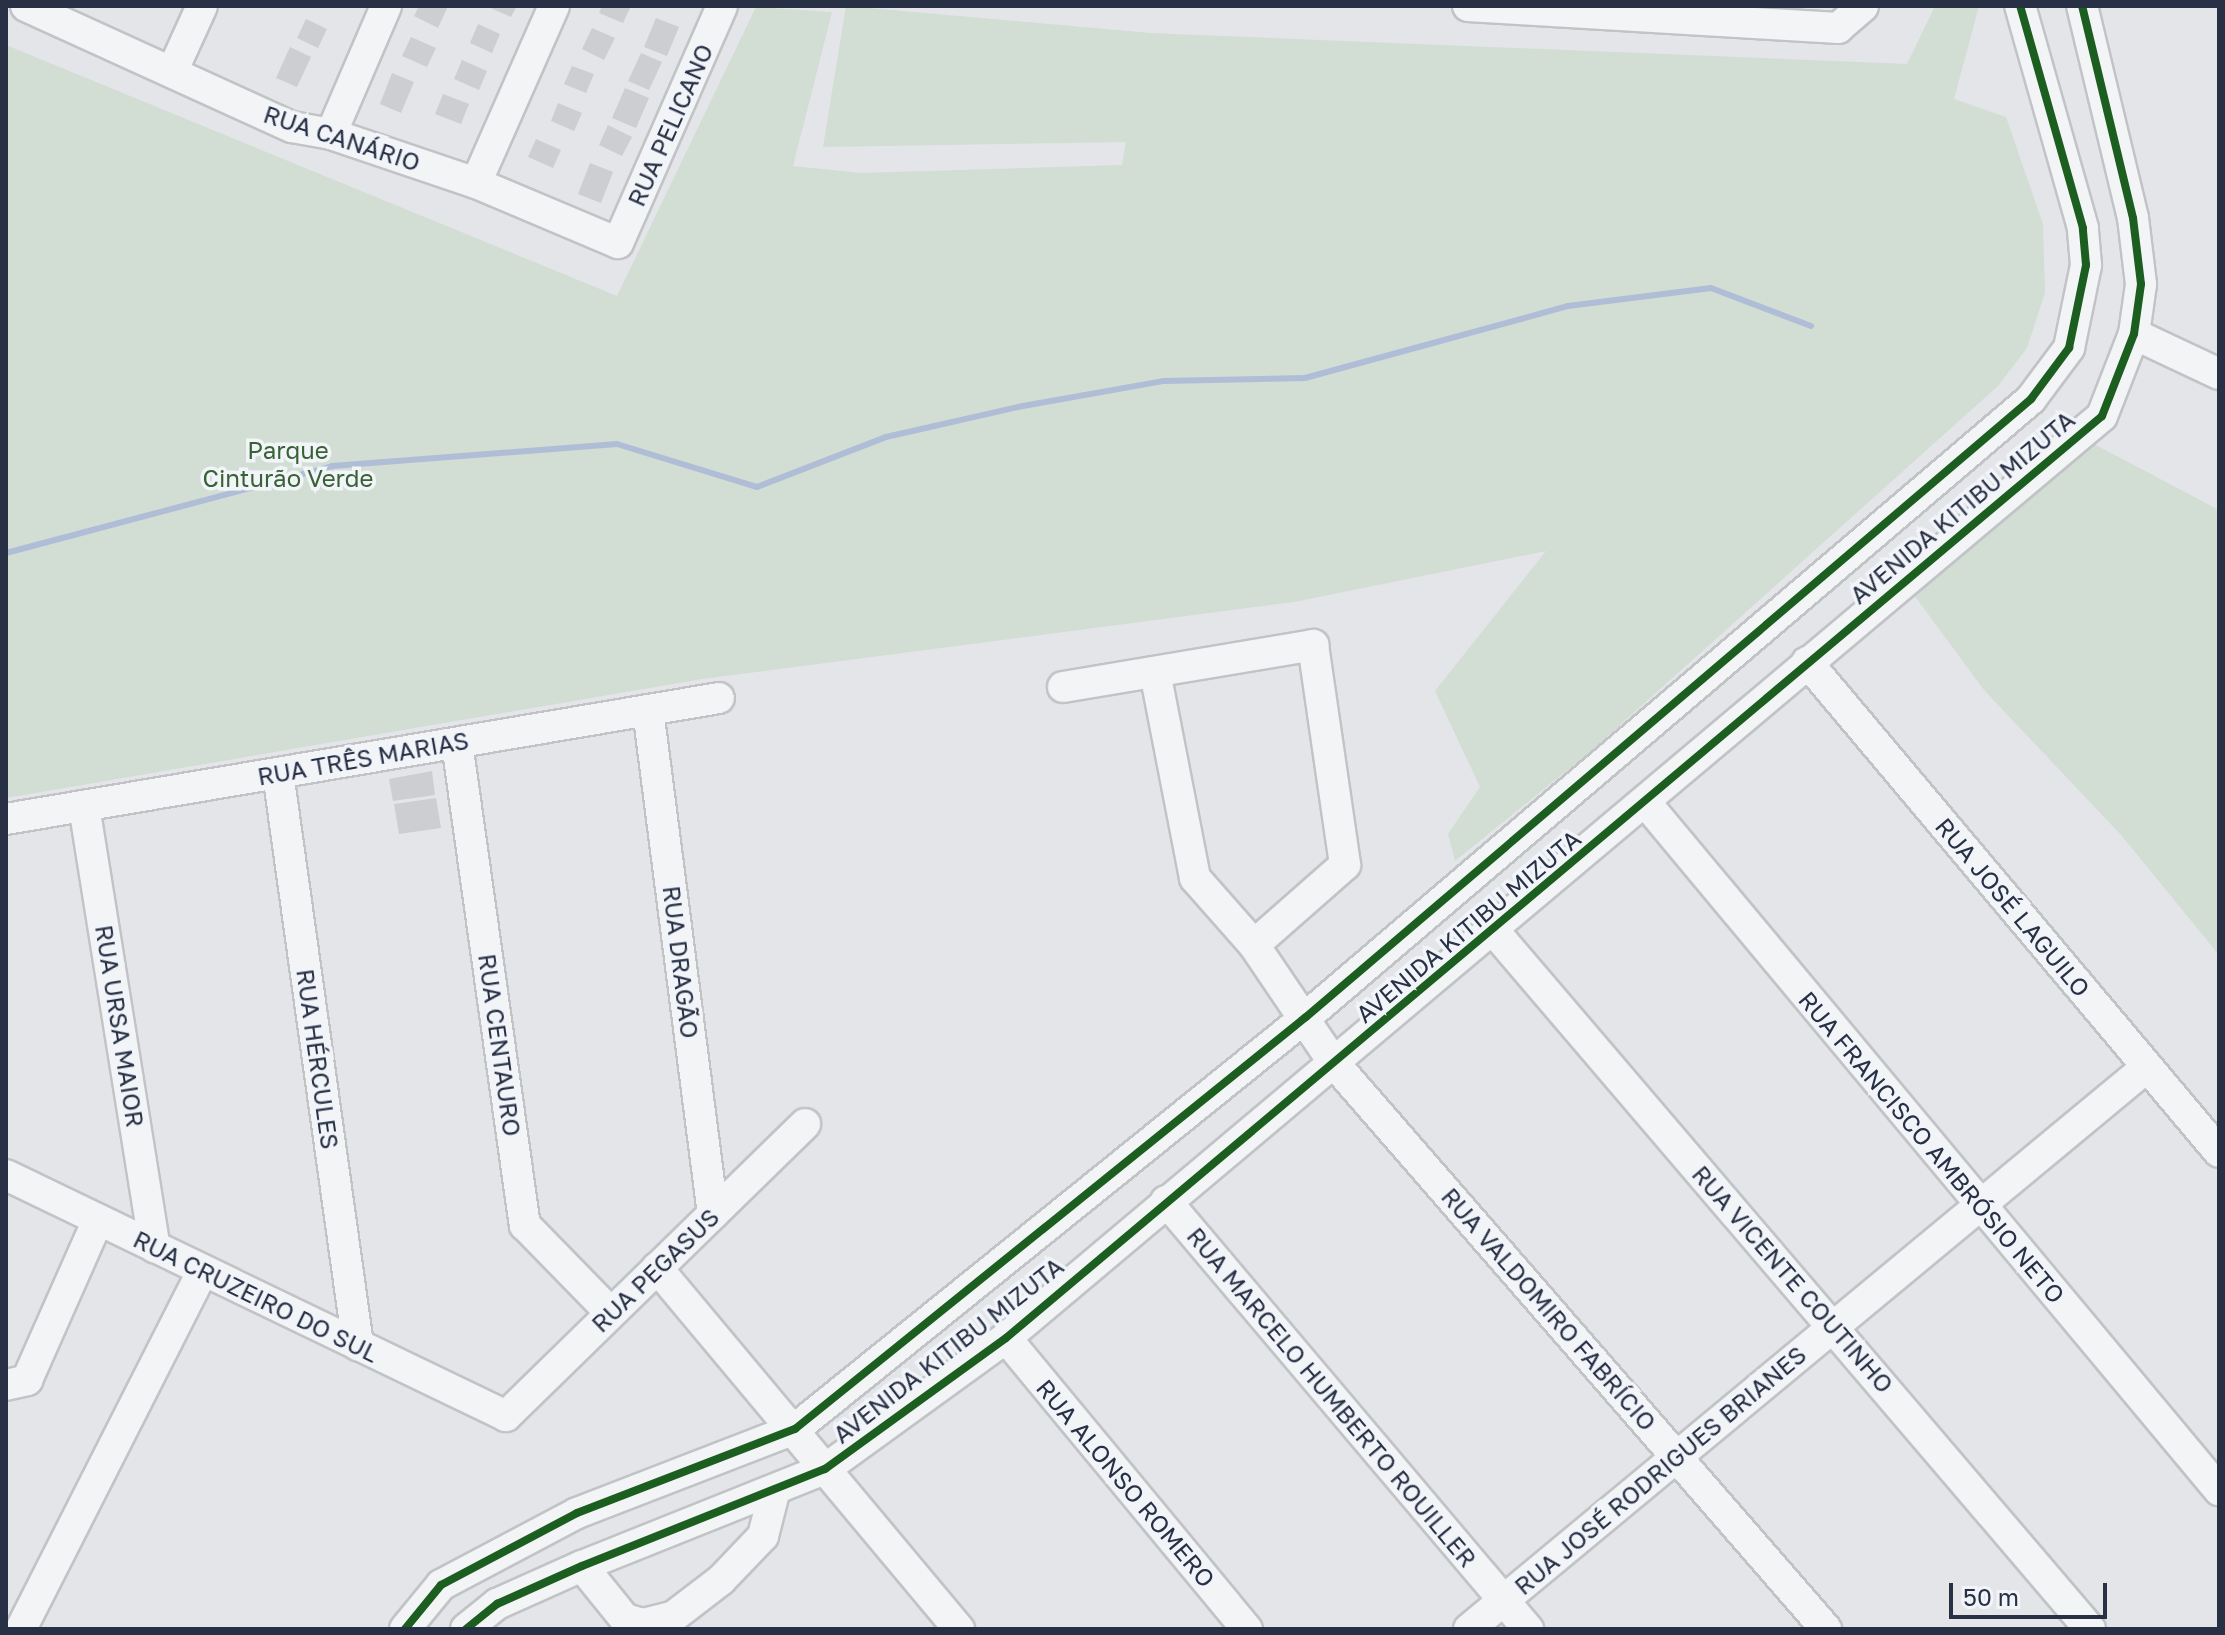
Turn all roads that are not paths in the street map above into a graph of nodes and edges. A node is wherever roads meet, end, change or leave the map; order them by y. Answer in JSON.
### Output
{"nodes":[{"id":1,"x":26,"y":6,"type":"edge"},
{"id":2,"x":202,"y":6,"type":"edge"},
{"id":3,"x":386,"y":6,"type":"edge"},
{"id":4,"x":554,"y":6,"type":"edge"},
{"id":5,"x":722,"y":6,"type":"edge"},
{"id":6,"x":1487,"y":6,"type":"edge"},
{"id":7,"x":1863,"y":6,"type":"edge"},
{"id":8,"x":2020,"y":6,"type":"edge"},
{"id":9,"x":2086,"y":12,"type":"edge"},
{"id":10,"x":172,"y":72,"type":"junction"},
{"id":11,"x":331,"y":134,"type":"junction"},
{"id":12,"x":476,"y":183,"type":"junction"},
{"id":13,"x":618,"y":243,"type":"joint"},
{"id":14,"x":2134,"y":334,"type":"junction"},
{"id":15,"x":2219,"y":374,"type":"edge"},
{"id":16,"x":1807,"y":662,"type":"junction"},
{"id":17,"x":1155,"y":672,"type":"junction"},
{"id":18,"x":1063,"y":687,"type":"dead end"},
{"id":19,"x":719,"y":698,"type":"dead end"},
{"id":20,"x":648,"y":710,"type":"junction"},
{"id":21,"x":457,"y":743,"type":"junction"},
{"id":22,"x":278,"y":773,"type":"junction"},
{"id":23,"x":1646,"y":803,"type":"junction"},
{"id":24,"x":84,"y":806,"type":"junction"},
{"id":25,"x":6,"y":819,"type":"edge"},
{"id":26,"x":1494,"y":931,"type":"junction"},
{"id":27,"x":1254,"y":945,"type":"junction"},
{"id":28,"x":1306,"y":1017,"type":"junction"},
{"id":29,"x":1334,"y":1063,"type":"junction"},
{"id":30,"x":2147,"y":1067,"type":"junction"},
{"id":31,"x":805,"y":1124,"type":"dead end"},
{"id":32,"x":2219,"y":1152,"type":"edge"},
{"id":33,"x":6,"y":1175,"type":"edge"},
{"id":34,"x":1166,"y":1201,"type":"junction"},
{"id":35,"x":1981,"y":1204,"type":"junction"},
{"id":36,"x":713,"y":1214,"type":"junction"},
{"id":37,"x":98,"y":1220,"type":"junction"},
{"id":38,"x":155,"y":1247,"type":"junction"},
{"id":39,"x":657,"y":1268,"type":"junction"},
{"id":40,"x":203,"y":1270,"type":"junction"},
{"id":41,"x":611,"y":1313,"type":"junction"},
{"id":42,"x":1834,"y":1326,"type":"junction"},
{"id":43,"x":1006,"y":1338,"type":"junction"},
{"id":44,"x":358,"y":1345,"type":"junction"},
{"id":45,"x":6,"y":1385,"type":"edge"},
{"id":46,"x":506,"y":1416,"type":"joint"},
{"id":47,"x":795,"y":1429,"type":"junction"},
{"id":48,"x":1678,"y":1456,"type":"junction"},
{"id":49,"x":825,"y":1469,"type":"junction"},
{"id":50,"x":2219,"y":1490,"type":"edge"},
{"id":51,"x":774,"y":1493,"type":"junction"},
{"id":52,"x":582,"y":1566,"type":"junction"},
{"id":53,"x":1504,"y":1600,"type":"junction"},
{"id":54,"x":673,"y":1623,"type":"edge"},
{"id":55,"x":629,"y":1624,"type":"edge"},
{"id":56,"x":21,"y":1629,"type":"edge"},
{"id":57,"x":405,"y":1629,"type":"edge"},
{"id":58,"x":466,"y":1629,"type":"edge"},
{"id":59,"x":959,"y":1629,"type":"edge"},
{"id":60,"x":1247,"y":1629,"type":"edge"},
{"id":61,"x":1469,"y":1629,"type":"edge"},
{"id":62,"x":1528,"y":1629,"type":"edge"},
{"id":63,"x":1826,"y":1629,"type":"edge"},
{"id":64,"x":2090,"y":1629,"type":"edge"}],
"edges":[{"from":1,"to":10,"type":"street","name":"RUA CANÁRIO"},
{"from":2,"to":10,"type":"street"},
{"from":3,"to":11,"type":"street"},
{"from":4,"to":12,"type":"street"},
{"from":5,"to":13,"type":"street","name":"RUA PELICANO"},
{"from":6,"to":7,"type":"street"},
{"from":8,"to":28,"type":"street"},
{"from":9,"to":14,"type":"street","name":"AVENIDA KITIBU MIZUTA"},
{"from":10,"to":11,"type":"street","name":"RUA CANÁRIO"},
{"from":11,"to":12,"type":"street","name":"RUA CANÁRIO"},
{"from":12,"to":13,"type":"street","name":"RUA CANÁRIO"},
{"from":14,"to":15,"type":"street"},
{"from":14,"to":16,"type":"street","name":"AVENIDA KITIBU MIZUTA"},
{"from":16,"to":23,"type":"street","name":"AVENIDA KITIBU MIZUTA"},
{"from":16,"to":30,"type":"street","name":"RUA JOSÉ LAGUILO"},
{"from":17,"to":18,"type":"street"},
{"from":17,"to":27,"type":"street","name":"RUA VALDOMIRO FABRÍCIO"},
{"from":17,"to":27,"type":"street"},
{"from":19,"to":20,"type":"street","name":"RUA TRÊS MARIAS"},
{"from":20,"to":21,"type":"street","name":"RUA TRÊS MARIAS"},
{"from":20,"to":36,"type":"street","name":"RUA DRAGÃO"},
{"from":21,"to":22,"type":"street","name":"RUA TRÊS MARIAS"},
{"from":21,"to":41,"type":"street","name":"RUA CENTAURO"},
{"from":22,"to":24,"type":"street","name":"RUA TRÊS MARIAS"},
{"from":22,"to":44,"type":"street","name":"RUA HÉRCULES"},
{"from":23,"to":26,"type":"street","name":"AVENIDA KITIBU MIZUTA"},
{"from":23,"to":35,"type":"street","name":"RUA FRANCISCO AMBRÓSIO NETO"},
{"from":24,"to":25,"type":"street","name":"RUA TRÊS MARIAS"},
{"from":24,"to":38,"type":"street","name":"RUA URSA MAIOR"},
{"from":26,"to":29,"type":"street","name":"AVENIDA KITIBU MIZUTA"},
{"from":26,"to":42,"type":"street","name":"RUA VICENTE COUTINHO"},
{"from":27,"to":28,"type":"street","name":"RUA VALDOMIRO FABRÍCIO"},
{"from":28,"to":29,"type":"street","name":"RUA VALDOMIRO FABRÍCIO"},
{"from":28,"to":47,"type":"street"},
{"from":29,"to":34,"type":"street","name":"AVENIDA KITIBU MIZUTA"},
{"from":29,"to":48,"type":"street","name":"RUA VALDOMIRO FABRÍCIO"},
{"from":30,"to":32,"type":"street","name":"RUA JOSÉ LAGUILO"},
{"from":30,"to":35,"type":"street","name":"RUA JOSÉ RODRIGUES BRIANES"},
{"from":31,"to":36,"type":"street","name":"RUA PEGASUS"},
{"from":33,"to":37,"type":"street","name":"RUA CRUZEIRO DO SUL"},
{"from":34,"to":43,"type":"street","name":"AVENIDA KITIBU MIZUTA"},
{"from":34,"to":53,"type":"street","name":"RUA MARCELO HUMBERTO ROUILLER"},
{"from":35,"to":42,"type":"street","name":"RUA JOSÉ RODRIGUES BRIANES"},
{"from":35,"to":50,"type":"street","name":"RUA FRANCISCO AMBRÓSIO NETO"},
{"from":36,"to":39,"type":"street","name":"RUA PEGASUS"},
{"from":37,"to":38,"type":"street","name":"RUA CRUZEIRO DO SUL"},
{"from":37,"to":45,"type":"street"},
{"from":38,"to":40,"type":"street","name":"RUA CRUZEIRO DO SUL"},
{"from":39,"to":41,"type":"street","name":"RUA PEGASUS"},
{"from":39,"to":47,"type":"street"},
{"from":40,"to":44,"type":"street","name":"RUA CRUZEIRO DO SUL"},
{"from":40,"to":56,"type":"street"},
{"from":41,"to":46,"type":"street","name":"RUA PEGASUS"},
{"from":42,"to":48,"type":"street","name":"RUA JOSÉ RODRIGUES BRIANES"},
{"from":42,"to":64,"type":"street","name":"RUA VICENTE COUTINHO"},
{"from":43,"to":49,"type":"street","name":"AVENIDA KITIBU MIZUTA"},
{"from":43,"to":60,"type":"street","name":"RUA ALONSO ROMERO"},
{"from":44,"to":46,"type":"street","name":"RUA CRUZEIRO DO SUL"},
{"from":47,"to":49,"type":"street"},
{"from":47,"to":57,"type":"street"},
{"from":48,"to":53,"type":"street","name":"RUA JOSÉ RODRIGUES BRIANES"},
{"from":48,"to":63,"type":"street","name":"RUA VALDOMIRO FABRÍCIO"},
{"from":49,"to":51,"type":"street","name":"AVENIDA KITIBU MIZUTA"},
{"from":49,"to":59,"type":"street"},
{"from":51,"to":52,"type":"street","name":"AVENIDA KITIBU MIZUTA"},
{"from":51,"to":54,"type":"street"},
{"from":52,"to":55,"type":"street"},
{"from":52,"to":58,"type":"street","name":"AVENIDA KITIBU MIZUTA"},
{"from":53,"to":61,"type":"street","name":"RUA JOSÉ RODRIGUES BRIANES"},
{"from":53,"to":62,"type":"street","name":"RUA MARCELO HUMBERTO ROUILLER"},
{"from":54,"to":55,"type":"street"}]}
